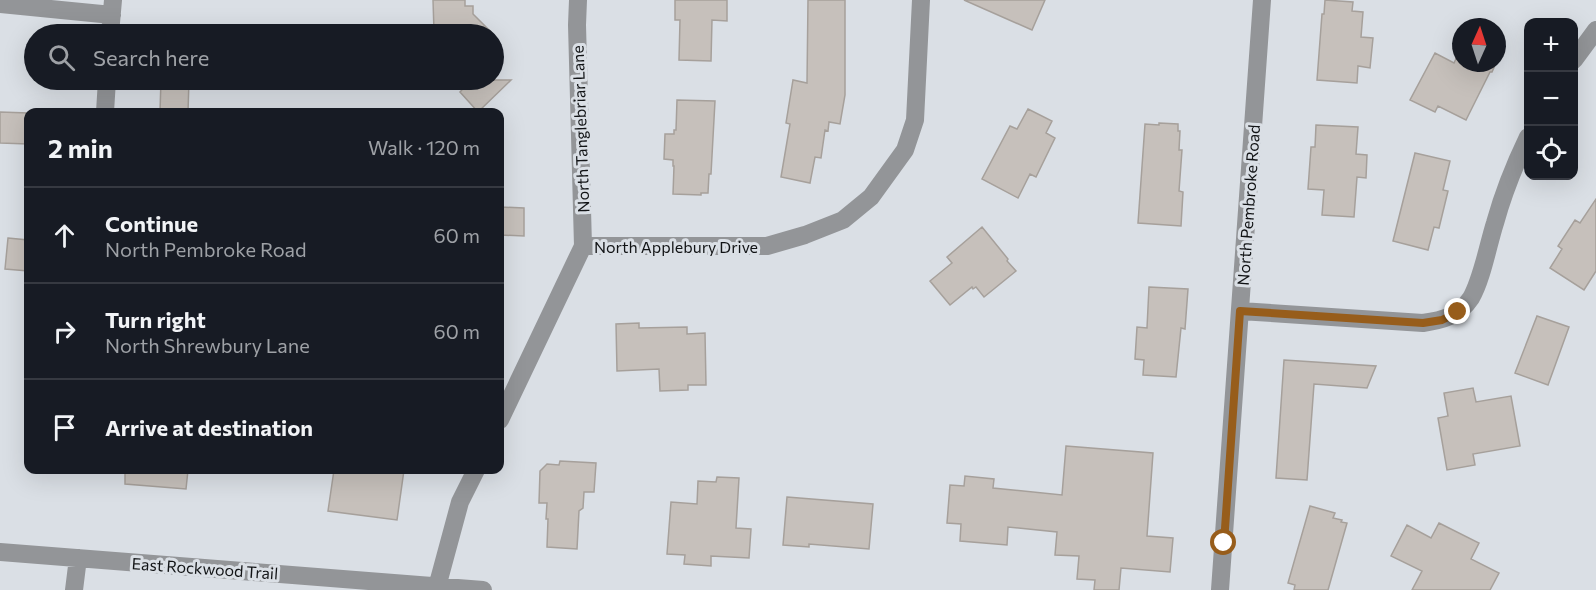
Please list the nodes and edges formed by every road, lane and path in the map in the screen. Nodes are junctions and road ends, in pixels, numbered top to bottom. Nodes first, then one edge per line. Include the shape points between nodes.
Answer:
1 (578, 0) edge
2 (921, 0) edge
3 (1262, 0) edge
4 (0, 4) edge
5 (112, 7) edge
6 (111, 24) edge
7 (1596, 30) edge
8 (1578, 55) edge
9 (106, 90) edge
10 (105, 108) edge
11 (1524, 146) edge
12 (583, 246) junction
13 (1240, 311) junction
14 (504, 412) edge
15 (474, 474) edge
16 (0, 552) edge
17 (78, 558) junction
18 (437, 586) junction
19 (407, 587) edge
20 (74, 590) edge
21 (483, 590) edge
22 (1220, 590) edge

1 - 12 street, North Tanglebriar Lane
2 - 12 street, North Applebury Drive via 915,120 905,150 871,197 843,220 805,236 766,246
3 - 13 street, North Pembroke Road
4 - 5 street
5 - 6 street
7 - 8 street
9 - 10 street
11 - 13 street via 1500,203 1477,284 1458,312 1423,323
12 - 14 street, North Tanglebriar Lane
13 - 22 street, North Pembroke Road
15 - 18 street via 460,502
16 - 17 street, East Rockwood Trail
17 - 19 street, East Rockwood Trail
17 - 20 street
18 - 19 street, East Rockwood Trail
18 - 21 street, East Rockwood Trail

